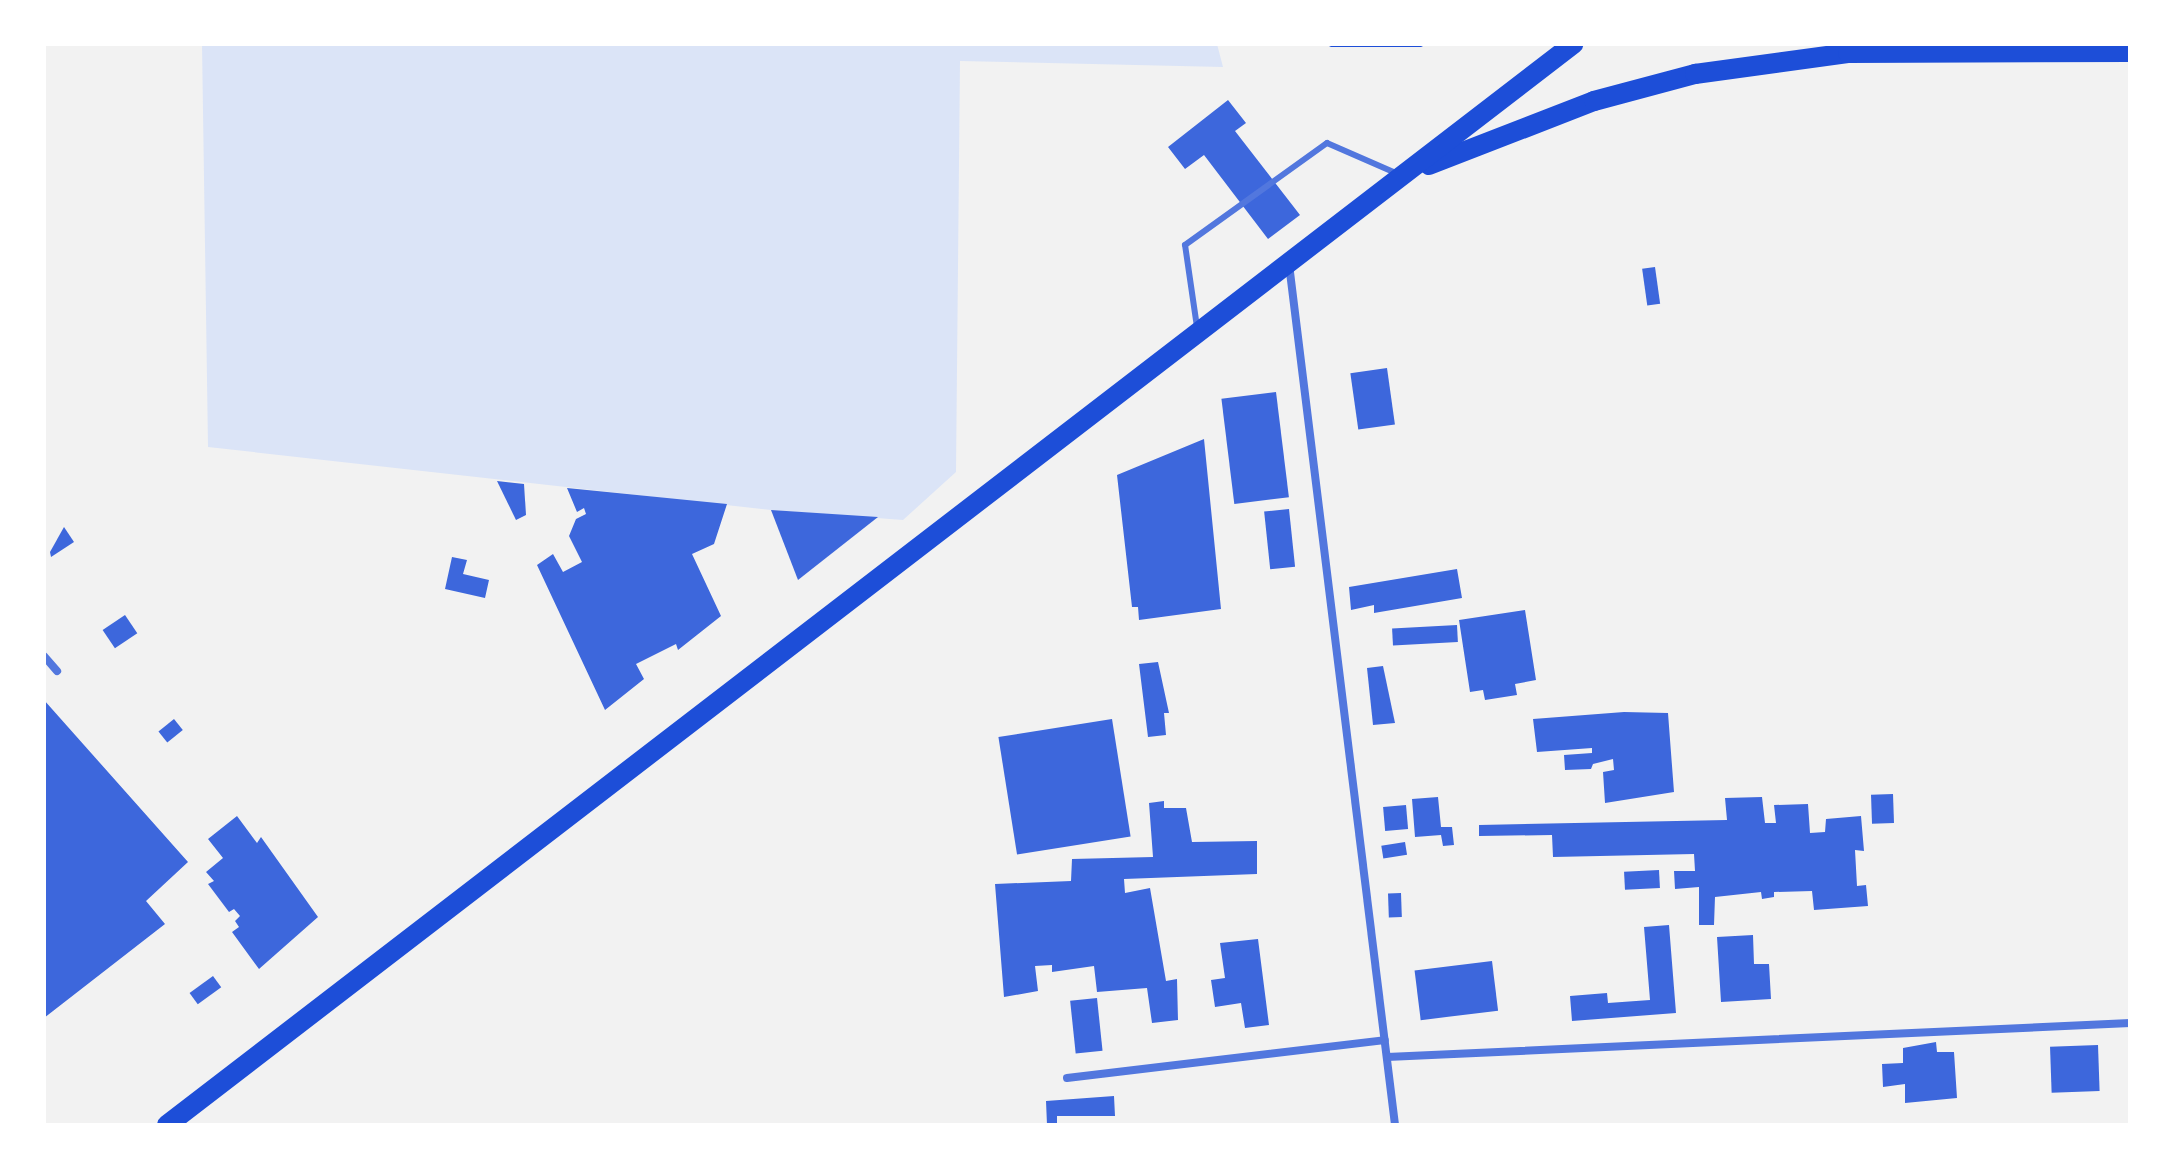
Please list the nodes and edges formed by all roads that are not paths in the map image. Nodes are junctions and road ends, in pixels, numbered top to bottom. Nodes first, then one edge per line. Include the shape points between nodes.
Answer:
1 (1573, 44) edge
2 (1973, 47) edge
3 (2130, 52) edge
4 (1403, 176) junction
5 (1289, 261) junction
6 (1197, 331) junction
7 (44, 656) edge
8 (57, 671) dead end
9 (2130, 1023) edge
10 (1385, 1040) junction
11 (1387, 1057) junction
12 (1067, 1078) dead end
13 (167, 1125) edge
14 (1395, 1125) edge

1 - 4 main road
2 - 3 main road
2 - 4 main road via 1848,53 1695,74 1594,101
4 - 5 main road
4 - 6 lane via 1327,143 1185,245
5 - 6 main road
5 - 10 street
6 - 13 main road
7 - 8 street
9 - 11 street
10 - 11 street
10 - 12 street
11 - 14 street

